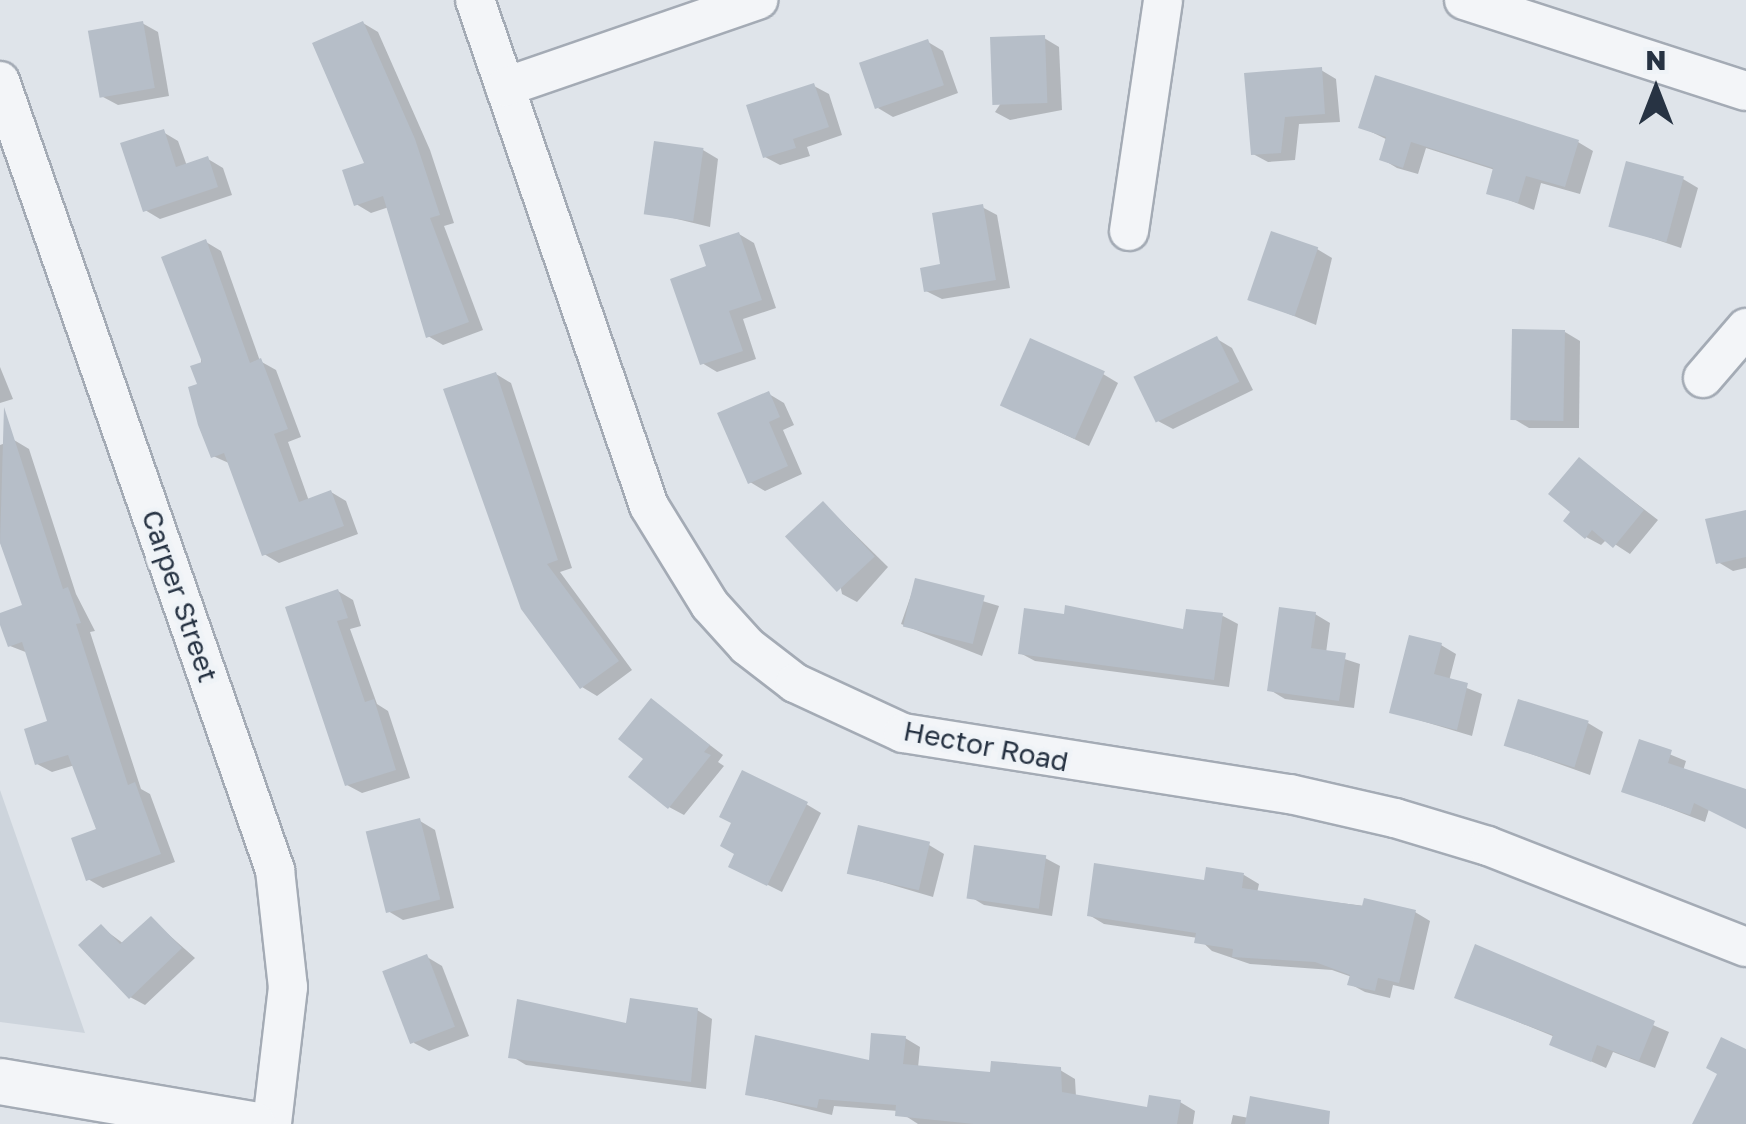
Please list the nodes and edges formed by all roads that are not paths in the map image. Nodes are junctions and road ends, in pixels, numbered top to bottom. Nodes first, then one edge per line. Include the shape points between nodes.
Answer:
1 (476, 0) edge
2 (758, 0) edge
3 (1163, 0) edge
4 (1464, 0) edge
5 (0, 81) edge
6 (505, 87) junction
7 (1746, 90) edge
8 (1129, 231) dead end
9 (1746, 328) edge
10 (1704, 378) dead end
11 (1746, 947) edge
12 (0, 1080) edge
13 (252, 1124) edge
14 (272, 1124) edge

1 - 6 street, Hector Road
2 - 6 street
3 - 8 street
4 - 7 street
5 - 14 street, Carper Street via 275,870 288,987
6 - 11 street, Hector Road via 649,506 710,606 795,683 848,712 932,740 1290,794 1395,818 1488,846
9 - 10 street
12 - 13 street

